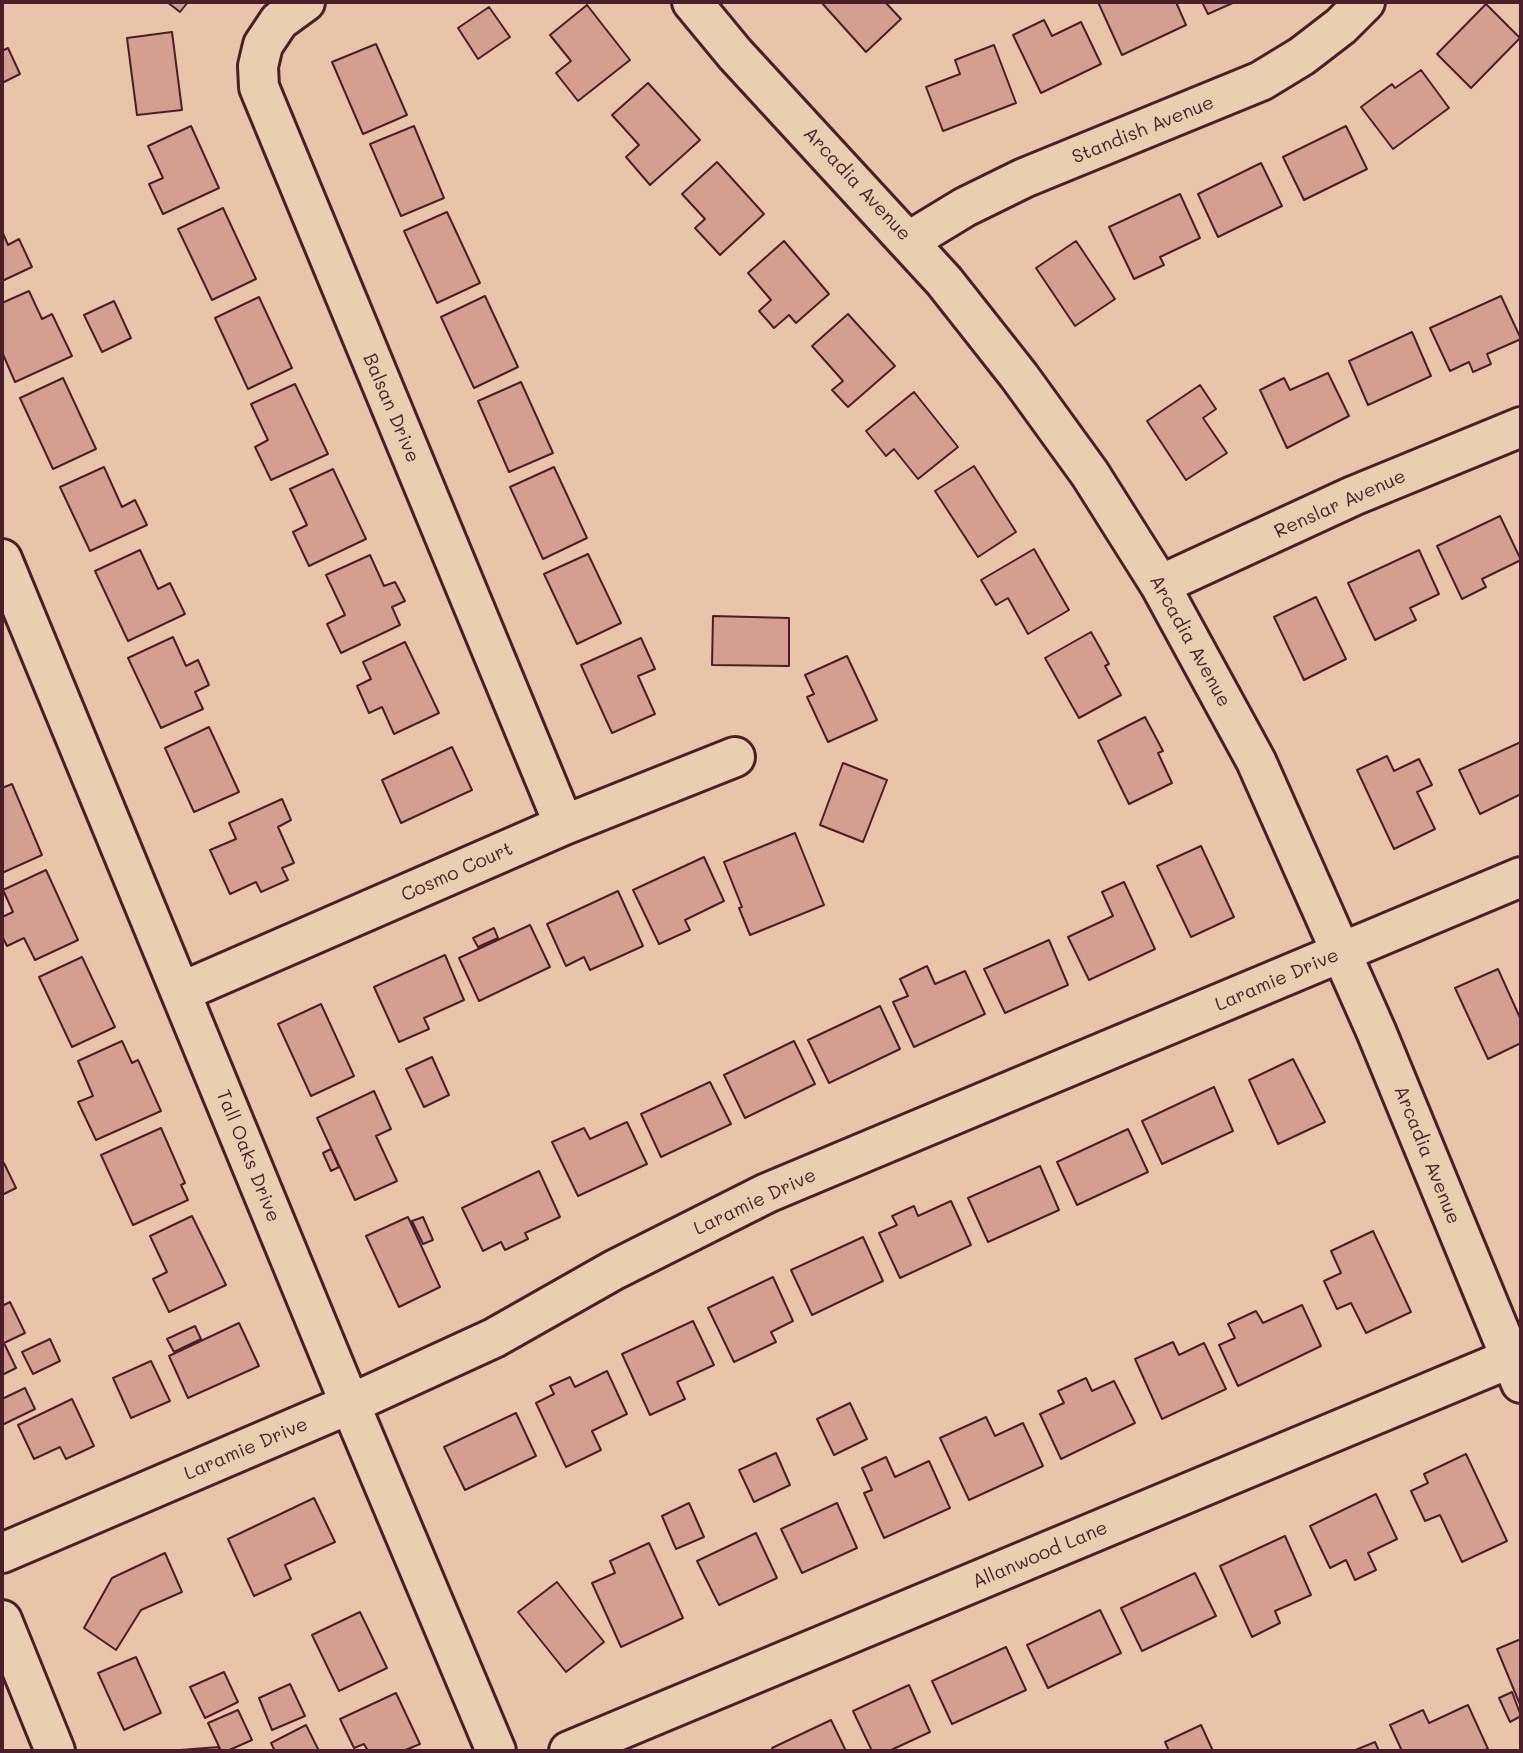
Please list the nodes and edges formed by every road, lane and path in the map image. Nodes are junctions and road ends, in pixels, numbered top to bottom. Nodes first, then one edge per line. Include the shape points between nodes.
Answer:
1 (306, 2) edge
2 (692, 2) edge
3 (1365, 2) edge
4 (909, 241) junction
5 (1521, 428) edge
6 (2, 559) edge
7 (1160, 585) junction
8 (734, 757) dead end
9 (564, 825) junction
10 (1521, 877) edge
11 (1341, 952) junction
12 (181, 992) junction
13 (1516, 1370) edge
14 (350, 1404) junction
15 (2, 1553) edge
16 (2, 1620) edge
17 (55, 1751) edge
18 (496, 1751) edge
19 (569, 1751) edge

1 - 9 street, Balsan Drive via 279,21 263,45 259,87
2 - 4 street, Arcadia Avenue
3 - 4 street, Standish Avenue via 1302,57 1261,81 1024,178
4 - 7 street, Arcadia Avenue via 1019,376 1090,474
5 - 7 street, Renslar Avenue via 1353,496
6 - 12 street, Tall Oaks Drive
7 - 11 street, Arcadia Avenue via 1256,761
8 - 9 street, Cosmo Court
9 - 12 street, Cosmo Court
10 - 11 street, Laramie Drive
11 - 13 street, Arcadia Avenue
11 - 14 street, Laramie Drive via 767,1193 614,1270 494,1338
12 - 14 street, Tall Oaks Drive
13 - 19 street, Allanwood Lane
14 - 15 street, Laramie Drive
14 - 18 street, Tall Oaks Drive
16 - 17 street

